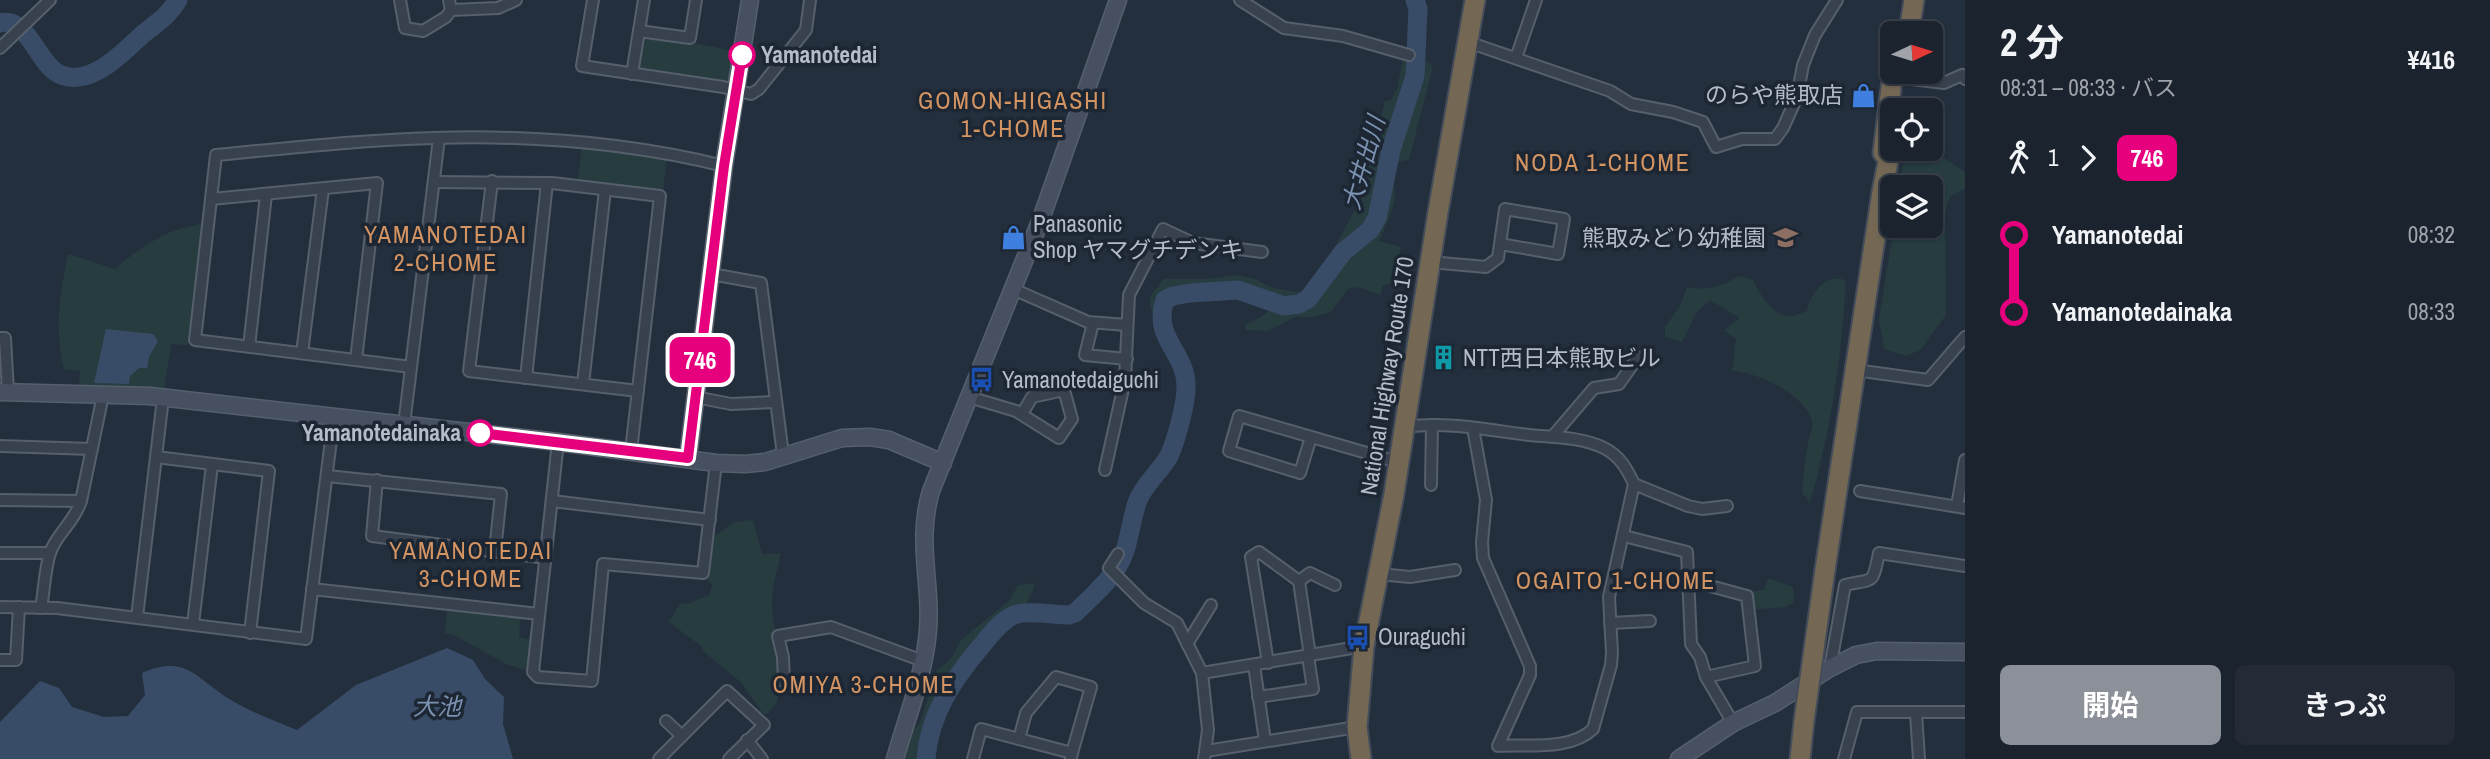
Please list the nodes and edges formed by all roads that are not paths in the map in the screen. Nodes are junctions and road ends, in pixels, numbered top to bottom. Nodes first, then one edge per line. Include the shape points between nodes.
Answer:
1 (50, 0) edge
2 (400, 0) edge
3 (516, 0) edge
4 (593, 0) edge
5 (644, 0) edge
6 (696, 0) edge
7 (750, 0) edge
8 (810, 0) edge
9 (1118, 0) edge
10 (1240, 0) edge
11 (1475, 0) edge
12 (1536, 0) edge
13 (1837, 0) edge
14 (1903, 0) edge
15 (1914, 0) edge
16 (450, 5) edge
17 (1900, 21) edge
18 (1911, 21) edge
19 (639, 31) junction
20 (1468, 42) junction
21 (0, 48) edge
22 (1409, 55) dead end
23 (1516, 58) junction
24 (632, 74) junction
25 (1964, 76) edge
26 (1943, 83) edge
27 (1898, 84) edge
28 (736, 90) junction
29 (439, 138) junction
30 (724, 166) junction
31 (1883, 175) edge
32 (492, 181) junction
33 (435, 182) junction
34 (547, 183) junction
35 (323, 189) junction
36 (605, 190) junction
37 (266, 195) junction
38 (211, 199) junction
39 (1880, 205) edge
40 (1500, 244) junction
41 (1262, 252) dead end
42 (1430, 262) junction
43 (711, 274) junction
44 (1013, 289) junction
45 (1093, 323) junction
46 (1127, 325) junction
47 (1965, 337) edge
48 (0, 338) edge
49 (249, 347) junction
50 (302, 353) junction
51 (1638, 356) dead end
52 (1127, 359) junction
53 (356, 360) junction
54 (411, 367) junction
55 (1854, 370) junction
56 (526, 378) junction
57 (583, 384) junction
58 (638, 391) junction
59 (4, 392) edge
60 (103, 395) junction
61 (695, 397) junction
62 (970, 397) junction
63 (163, 398) junction
64 (775, 402) junction
65 (1022, 414) junction
66 (334, 416) junction
67 (404, 425) junction
68 (1432, 425) junction
69 (1405, 427) junction
70 (1473, 428) junction
71 (1311, 437) junction
72 (1552, 437) junction
73 (558, 442) junction
74 (0, 446) edge
75 (92, 449) junction
76 (631, 451) junction
77 (783, 455) junction
78 (156, 457) junction
79 (688, 458) junction
80 (1965, 460) edge
81 (1398, 462) junction
82 (716, 463) junction
83 (943, 463) junction
84 (212, 465) junction
85 (1105, 470) dead end
86 (327, 476) junction
87 (377, 480) junction
88 (1634, 484) junction
89 (1431, 485) dead end
90 (1860, 491) dead end
91 (0, 500) edge
92 (81, 501) junction
93 (552, 501) junction
94 (1727, 506) dead end
95 (1961, 507) edge
96 (710, 520) junction
97 (1624, 536) junction
98 (495, 551) junction
99 (0, 553) edge
100 (50, 553) junction
101 (1118, 554) dead end
102 (546, 558) junction
103 (1965, 566) edge
104 (1455, 570) dead end
105 (1379, 574) junction
106 (1688, 580) junction
107 (1299, 581) junction
108 (1335, 585) dead end
109 (312, 589) junction
110 (1212, 605) dead end
111 (0, 607) edge
112 (19, 607) junction
113 (41, 608) junction
114 (539, 614) junction
115 (138, 617) junction
116 (1650, 621) dead end
117 (1610, 623) junction
118 (193, 624) junction
119 (250, 633) junction
120 (1187, 644) junction
121 (1364, 646) junction
122 (1965, 652) edge
123 (1309, 656) junction
124 (0, 660) edge
125 (923, 661) junction
126 (1268, 663) junction
127 (1254, 665) junction
128 (1830, 668) junction
129 (1202, 673) junction
130 (1706, 677) junction
131 (784, 682) dead end
132 (1258, 697) junction
133 (1965, 712) edge
134 (1916, 713) junction
135 (666, 721) dead end
136 (1733, 723) junction
137 (1357, 727) junction
138 (681, 736) junction
139 (1019, 738) junction
140 (747, 740) junction
141 (1265, 741) junction
142 (1205, 755) edge
143 (1071, 756) edge
144 (659, 759) edge
145 (729, 759) edge
146 (762, 759) edge
147 (895, 759) edge
148 (973, 759) edge
149 (1361, 759) edge
150 (1681, 759) edge
151 (1800, 759) edge
152 (1844, 759) edge
153 (1919, 759) edge

1 - 21 street
2 - 16 street via 405,29 423,31 446,17
3 - 16 street via 498,8
4 - 24 street via 582,66
5 - 19 street
6 - 19 street via 690,38
7 - 28 street
8 - 28 street via 806,30 759,89 751,94
9 - 44 street
10 - 22 street via 1284,28 1343,36
11 - 20 highway, National Highway Route 170
12 - 23 street
13 - 23 street via 1815,34 1797,97 1775,139 1742,139 1716,147 1703,122 1631,104 1610,90
14 - 17 highway
15 - 18 highway
19 - 24 street
20 - 23 street
20 - 42 highway, National Highway Route 170
24 - 28 street
25 - 26 street
27 - 31 highway via 1884,144
28 - 30 street
29 - 30 street via 582,144
29 - 33 street
29 - 38 street via 216,155
30 - 43 street
32 - 33 street
32 - 34 street
32 - 56 street via 469,371
33 - 54 street
34 - 36 street
34 - 56 street
35 - 37 street
35 - 50 street
35 - 53 street via 377,183
36 - 57 street
36 - 58 street via 660,196
37 - 38 street
37 - 49 street
38 - 49 street via 195,340
39 - 55 highway
40 - 40 street via 1505,209 1563,219 1558,254
40 - 42 street via 1498,258 1486,267
41 - 46 street via 1193,243 1163,229 1129,295
42 - 69 highway, National Highway Route 170
43 - 61 street
43 - 64 street via 761,283
44 - 45 street
44 - 62 street
45 - 46 street
45 - 52 street via 1085,355
46 - 52 street
47 - 55 street via 1928,380
48 - 59 street via 5,338
49 - 50 street
50 - 53 street
51 - 72 street via 1619,384 1594,388
52 - 85 street
53 - 54 street
54 - 67 street
55 - 151 highway, bridge
56 - 57 street
57 - 58 street
58 - 76 street
59 - 60 street
60 - 63 street
60 - 75 street
61 - 64 street via 731,404
61 - 79 street
62 - 65 street
62 - 83 street
63 - 66 street
63 - 78 street
64 - 77 street
65 - 65 street via 1059,438 1072,419 1064,390 1032,397
66 - 67 street
66 - 86 street
67 - 73 street
68 - 69 street
68 - 70 street
68 - 89 street
69 - 81 highway, National Highway Route 170
70 - 72 street
70 - 117 street via 1486,500 1483,558 1530,666 1498,746 1570,742 1593,729 1611,665
71 - 71 street via 1240,415 1228,451 1300,472
71 - 81 street
72 - 88 street via 1603,448 1623,463
73 - 76 street
73 - 93 street
74 - 75 street
75 - 92 street
76 - 79 street
77 - 82 street via 755,463
77 - 83 street via 842,438 870,437 889,440
78 - 84 street
78 - 115 street
79 - 82 street
80 - 95 street
81 - 105 highway, National Highway Route 170
82 - 96 street
83 - 125 street via 924,514 928,604
84 - 118 street
84 - 119 street via 269,471
86 - 87 street
86 - 109 street
87 - 98 street via 372,536
87 - 98 street via 501,494
88 - 94 street via 1688,506
88 - 97 street
90 - 95 street
91 - 92 street
92 - 100 street
93 - 96 street
93 - 102 street
96 - 114 street via 703,573 603,564 592,681 538,677 533,672
97 - 106 street via 1687,552
97 - 117 street via 1609,597
98 - 102 street
99 - 100 street
100 - 113 street
101 - 120 street via 1113,572 1144,603 1177,623
102 - 114 street
103 - 128 street via 1880,553 1869,582 1845,585
104 - 105 street via 1410,577
105 - 121 highway, National Highway Route 170
106 - 130 street via 1691,644
106 - 130 street via 1747,596 1755,666
107 - 108 street via 1310,573
107 - 123 street
107 - 126 street via 1259,552 1251,557
109 - 114 street
109 - 119 street via 306,639
110 - 120 street
111 - 112 street
112 - 113 street
112 - 124 street via 16,660
113 - 115 street
115 - 118 street
116 - 117 street
118 - 119 street
120 - 129 street
121 - 123 street
121 - 137 highway, National Highway Route 170
122 - 128 street via 1878,651
123 - 126 street
123 - 132 street via 1313,689
125 - 131 street via 831,627 778,636
125 - 147 street
126 - 127 street
127 - 129 street
127 - 132 street
128 - 136 street
129 - 142 street via 1208,730
130 - 136 street
132 - 141 street
133 - 134 street
134 - 152 street via 1857,712
134 - 153 street
135 - 138 street
136 - 150 street
137 - 141 street
137 - 149 highway, National Highway Route 170
138 - 140 street via 727,691 764,725
138 - 144 street
139 - 143 street
139 - 143 street via 1026,713 1056,677 1091,687
139 - 148 street via 981,729
140 - 145 street
140 - 146 street
141 - 142 street

